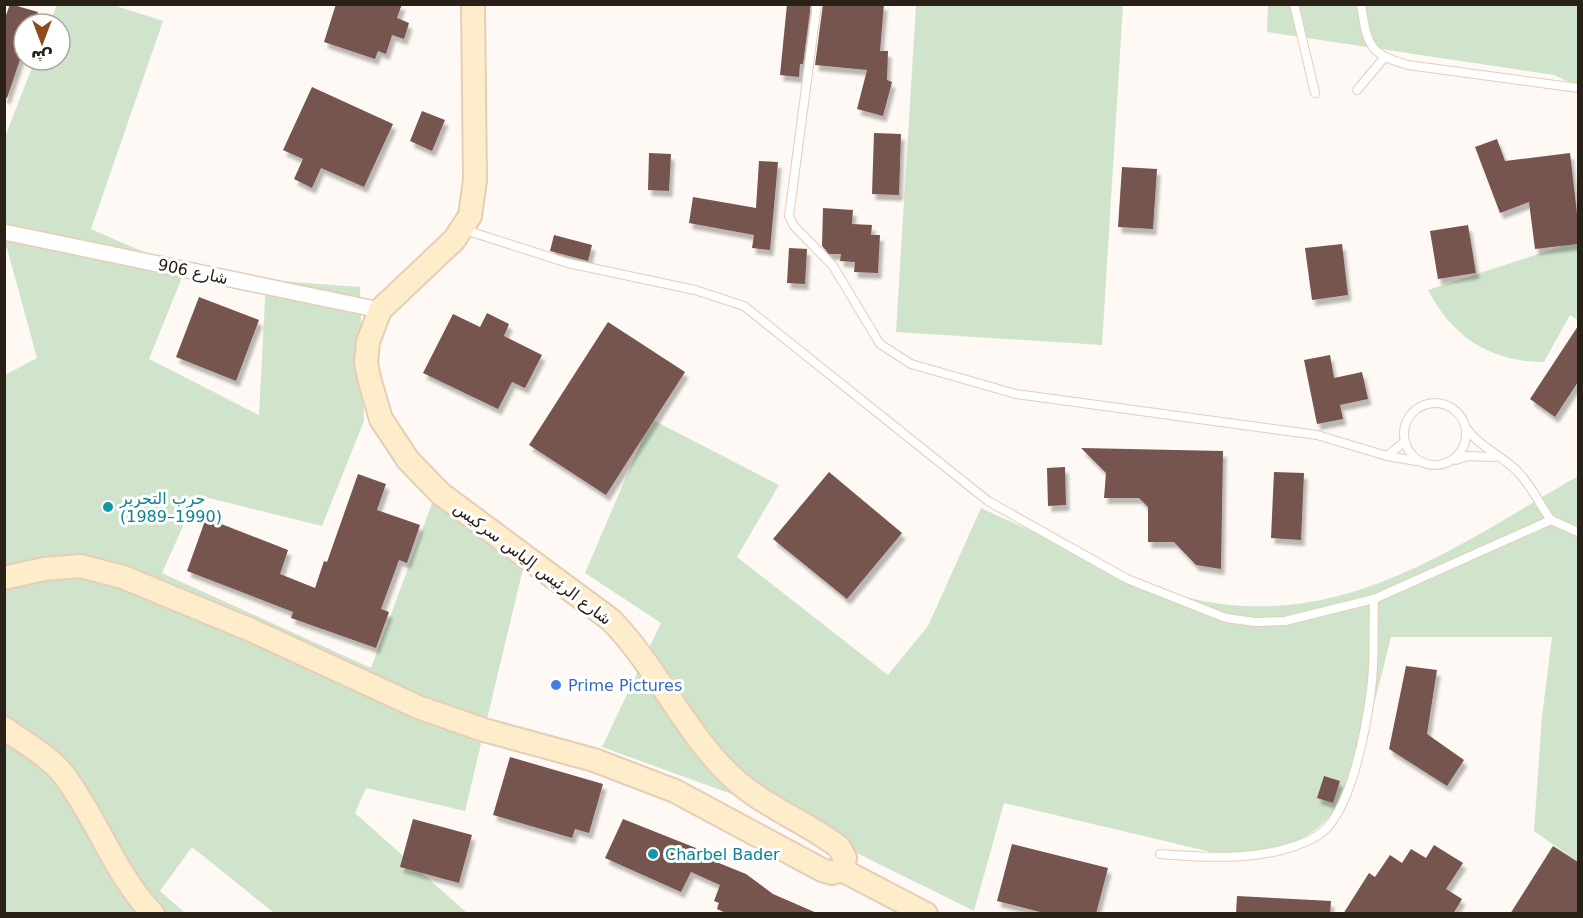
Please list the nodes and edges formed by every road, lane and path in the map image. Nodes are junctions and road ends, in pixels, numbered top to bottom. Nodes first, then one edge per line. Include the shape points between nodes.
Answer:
1 (473, 4) edge
2 (817, 4) edge
3 (1294, 4) edge
4 (1361, 4) edge
5 (1384, 58) junction
6 (1578, 88) edge
7 (1357, 90) dead end
8 (1315, 93) dead end
9 (464, 229) junction
10 (7, 234) edge
11 (380, 310) junction
12 (1465, 426) junction
13 (1404, 442) junction
14 (1387, 456) junction
15 (1498, 457) junction
16 (1418, 460) junction
17 (1452, 461) junction
18 (1551, 520) junction
19 (1578, 532) edge
20 (4, 578) edge
21 (1374, 599) junction
22 (4, 728) edge
23 (1160, 854) dead end
24 (842, 870) junction
25 (153, 914) edge
26 (926, 914) edge

1 - 9 main road via 475,180 470,216
2 - 14 lane via 789,216 833,266 880,344 911,364 1016,394 1317,435
3 - 8 lane
4 - 5 lane via 1366,39
5 - 6 lane via 1408,65
5 - 7 lane
9 - 11 main road, شارع الرئيس إلياس سركيس
9 - 21 lane via 568,263 695,290 744,306 988,501 1127,579 1199,609 1227,618 1285,621
10 - 11 street, شارع 906
11 - 24 main road, شارع الرئيس إلياس سركيس via 368,342 366,363 381,419 408,460 441,494 611,620 631,641 673,706 726,772 746,789 839,847 845,858
12 - 13 lane via 1454,410 1445,405 1426,404 1410,415
12 - 15 lane
12 - 17 lane via 1464,446
13 - 14 lane
13 - 16 lane
14 - 16 lane
15 - 17 lane via 1467,456
15 - 18 lane via 1530,486
16 - 17 lane via 1428,465
18 - 19 lane
18 - 21 lane
20 - 24 main road via 44,568 80,566 123,577 240,625 418,707 594,760 675,791 822,870
21 - 23 lane via 1371,689 1350,790 1327,828 1317,836 1266,853 1197,857
22 - 25 main road via 60,771 138,898
24 - 26 main road

